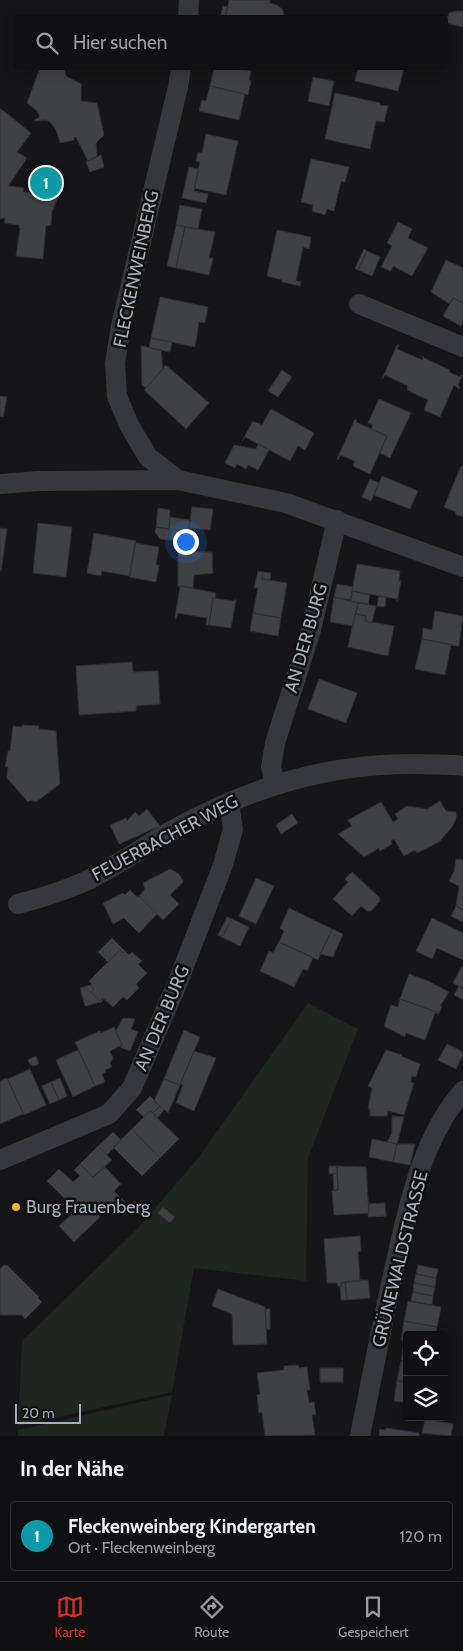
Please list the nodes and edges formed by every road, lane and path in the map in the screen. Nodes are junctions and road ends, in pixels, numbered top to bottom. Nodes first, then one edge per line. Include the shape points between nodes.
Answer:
1 (188, 0) edge
2 (188, 15) edge
3 (181, 70) edge
4 (359, 304) dead end
5 (463, 347) edge
6 (178, 480) junction
7 (0, 484) edge
8 (337, 520) junction
9 (463, 567) edge
10 (463, 766) edge
11 (275, 784) junction
12 (229, 803) junction
13 (18, 904) dead end
14 (463, 1091) edge
15 (0, 1160) edge
16 (360, 1436) edge

1 - 2 street
3 - 6 street, FLECKENWEINBERG via 120,326 116,363 117,396 128,425 148,457
4 - 5 street
6 - 7 street, FLECKENWEINBERG
6 - 8 street, FLECKENWEINBERG via 286,503
8 - 9 street, FLECKENWEINBERG
8 - 11 street, AN DER BURG via 310,630 275,743 271,767
10 - 11 street, FEUERBACHER WEG via 405,764 348,767
11 - 12 street, FEUERBACHER WEG
12 - 13 street, FEUERBACHER WEG via 173,830 87,880
12 - 15 street, AN DER BURG via 233,829 223,865 132,1088 108,1114
14 - 16 street, GRÜNEWALDSTRASSE via 440,1123 426,1152 406,1220

